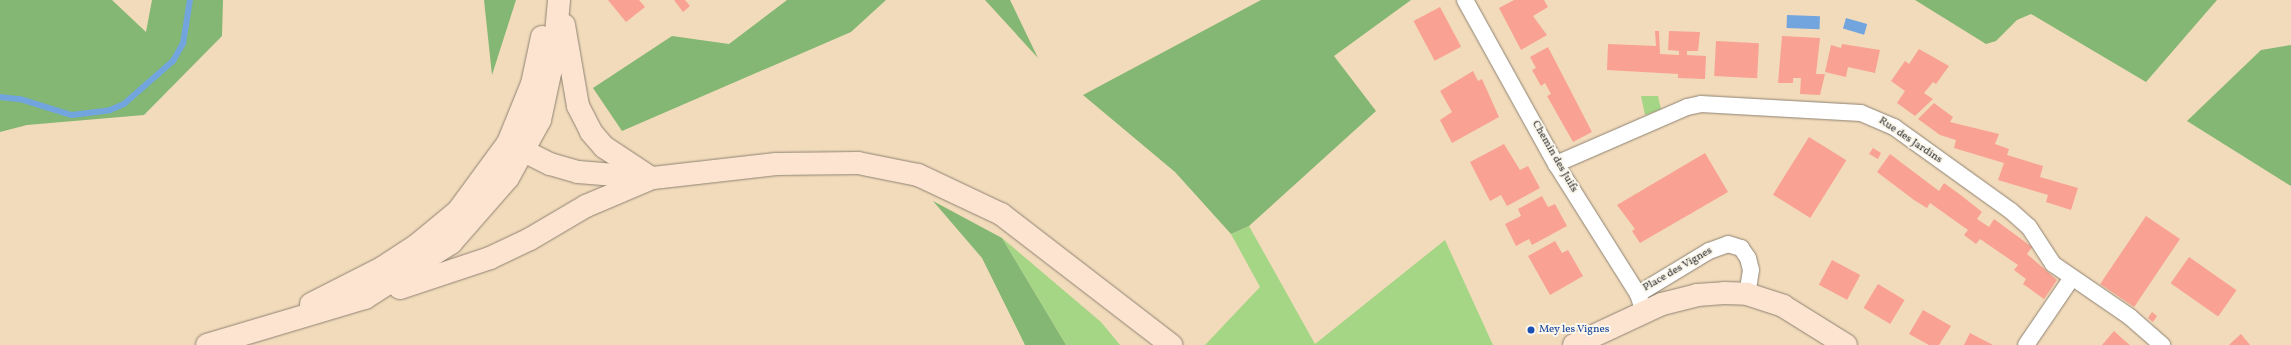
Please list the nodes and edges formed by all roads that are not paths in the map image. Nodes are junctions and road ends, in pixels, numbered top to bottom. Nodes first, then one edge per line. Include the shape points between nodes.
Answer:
1 (549, 0) edge
2 (559, 0) edge
3 (1464, 0) edge
4 (516, 148) junction
5 (1556, 164) junction
6 (653, 178) junction
7 (2071, 279) junction
8 (1747, 294) junction
9 (365, 298) junction
10 (1641, 303) junction
11 (255, 330) junction
12 (207, 345) edge
13 (1171, 345) edge
14 (1574, 345) edge
15 (1846, 345) edge
16 (2026, 345) edge
17 (2162, 345) edge

1 - 4 main road
2 - 4 main road via 548,89 540,120
2 - 6 main road via 578,106 591,132 604,147
3 - 5 street, Chemin des Juifs
4 - 6 main road via 578,172
4 - 9 main road via 490,203 451,243
4 - 11 main road via 458,211 417,245 356,282
5 - 7 street, Rue des Jardins via 1687,106 1701,104 1861,113 1894,127 2010,211 2029,227 2053,264
5 - 10 street, Chemin des Juifs
6 - 9 main road via 586,206 530,239 490,258
6 - 13 main road via 776,164 858,163 918,175 1001,214
7 - 16 street
7 - 17 street, Rue des Jardins via 2130,317
8 - 10 main road via 1697,295
8 - 10 street, Place des Vignes via 1751,270 1748,258 1741,248 1728,244 1709,250
8 - 15 main road via 1783,306
9 - 11 main road
10 - 14 main road via 1625,322
11 - 12 main road

